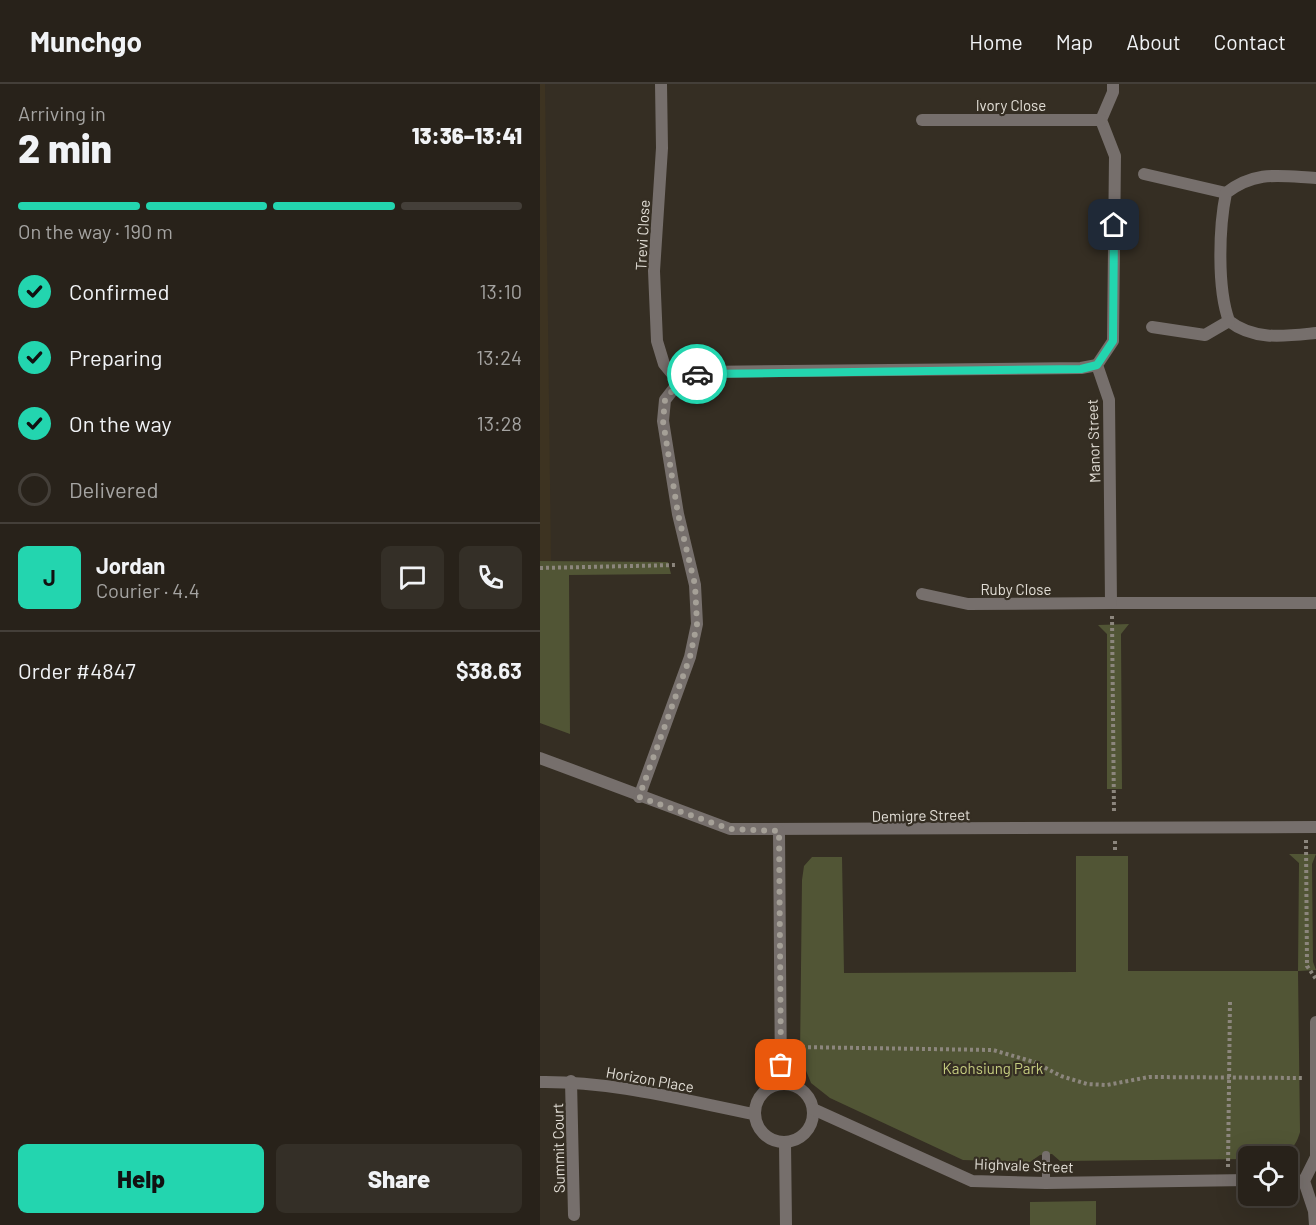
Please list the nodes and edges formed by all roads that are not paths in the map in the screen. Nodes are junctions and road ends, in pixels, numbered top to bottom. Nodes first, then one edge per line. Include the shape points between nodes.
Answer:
1 (661, 84) edge
2 (1113, 84) edge
3 (922, 120) dead end
4 (1101, 120) junction
5 (1144, 174) dead end
6 (1316, 178) edge
7 (1226, 193) junction
8 (1229, 321) junction
9 (1152, 327) dead end
10 (1316, 333) edge
11 (1097, 365) junction
12 (679, 382) junction
13 (922, 594) dead end
14 (1111, 603) junction
15 (1316, 603) edge
16 (540, 758) edge
17 (639, 797) junction
18 (1311, 827) edge
19 (779, 831) junction
20 (1316, 1022) edge
21 (1316, 1078) edge
22 (540, 1082) edge
23 (571, 1082) junction
24 (781, 1084) junction
25 (813, 1109) junction
26 (754, 1114) junction
27 (785, 1143) junction
28 (1046, 1155) dead end
29 (1238, 1180) edge
30 (1298, 1181) edge
31 (1305, 1181) junction
32 (1046, 1183) junction
33 (574, 1215) dead end
34 (786, 1225) edge
35 (1315, 1225) edge

1 - 12 street, Trevi Close via 662,148 654,271 657,341 664,364
2 - 4 street
3 - 4 street, Ivory Close
4 - 11 street via 1115,156 1113,341
5 - 7 street
6 - 7 street via 1256,176 1241,181
7 - 8 street via 1221,244
8 - 9 street via 1205,335
8 - 10 street via 1248,333 1282,337
11 - 12 street via 1081,369 701,372
11 - 14 street, Manor Street via 1109,400
12 - 17 street via 665,400 663,421 678,514 695,585 697,624 690,657
13 - 14 street, Ruby Close via 968,604
14 - 15 street
16 - 17 street, Demigre Street
17 - 19 street, Demigre Street via 730,829
18 - 19 street, Demigre Street
19 - 24 street
20 - 21 street
21 - 31 street via 1316,1157
22 - 23 street, Horizon Place
23 - 26 street, Horizon Place via 629,1089
23 - 33 street, Summit Court
24 - 25 street via 799,1087
24 - 26 street via 763,1092
25 - 27 street via 807,1132
25 - 32 street, Highvale Street via 972,1181
26 - 27 street via 763,1134
27 - 34 street
28 - 32 lane
29 - 32 street, Highvale Street
30 - 31 street
31 - 35 street

